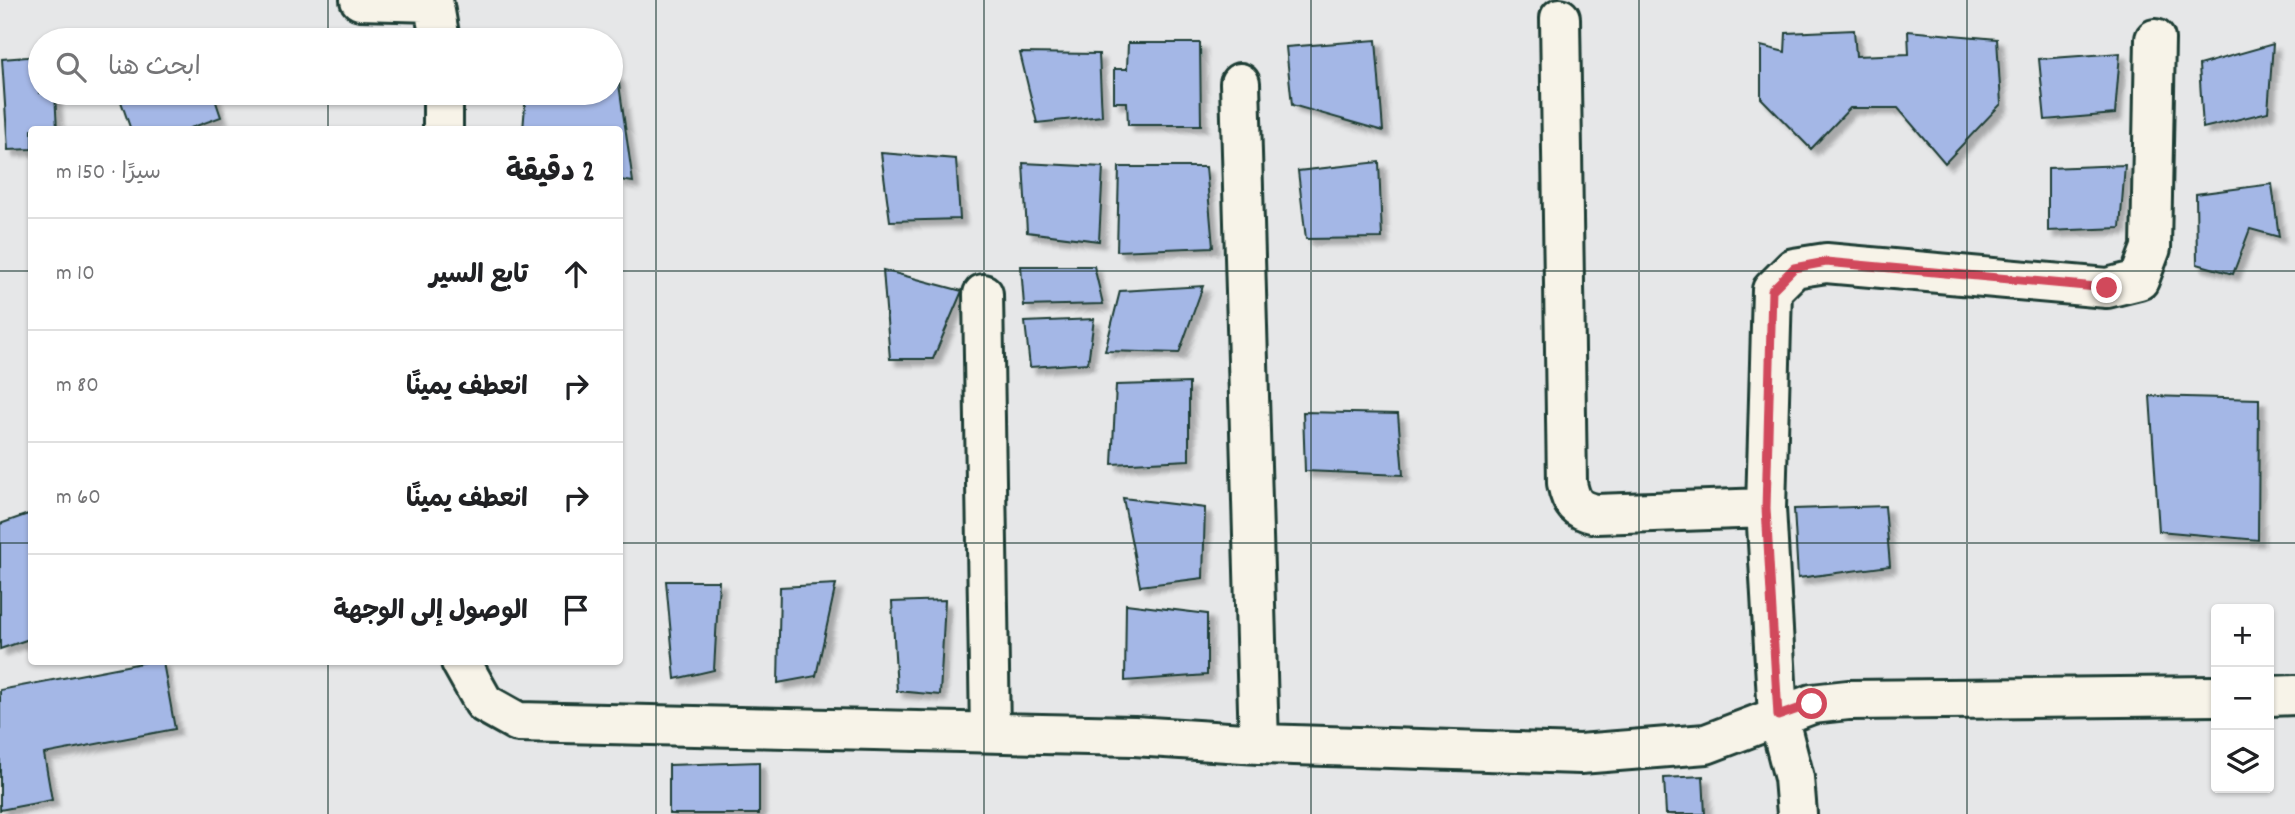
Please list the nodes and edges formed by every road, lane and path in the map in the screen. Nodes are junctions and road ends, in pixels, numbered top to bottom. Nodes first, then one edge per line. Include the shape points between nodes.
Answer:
1 (360, 0) edge
2 (433, 1) edge
3 (1560, 18) dead end
4 (438, 28) edge
5 (2155, 39) dead end
6 (1240, 83) dead end
7 (443, 105) edge
8 (443, 126) edge
9 (983, 294) dead end
10 (1766, 508) junction
11 (463, 665) edge
12 (2274, 695) edge
13 (2295, 695) edge
14 (2211, 696) edge
15 (1778, 716) junction
16 (990, 732) junction
17 (1259, 744) junction
18 (1797, 814) edge

1 - 2 street
2 - 4 street
3 - 10 street via 1567,483 1571,502 1582,512 1596,514
5 - 10 street via 2151,248 2139,280 2107,288 1826,262 1794,268 1772,290
6 - 17 street
7 - 8 street
9 - 16 street
10 - 15 street
11 - 16 street via 484,703 519,722
12 - 13 street
14 - 15 street via 1848,700 1812,704
15 - 17 street via 1706,744 1580,754
15 - 18 street via 1794,778
16 - 17 street

